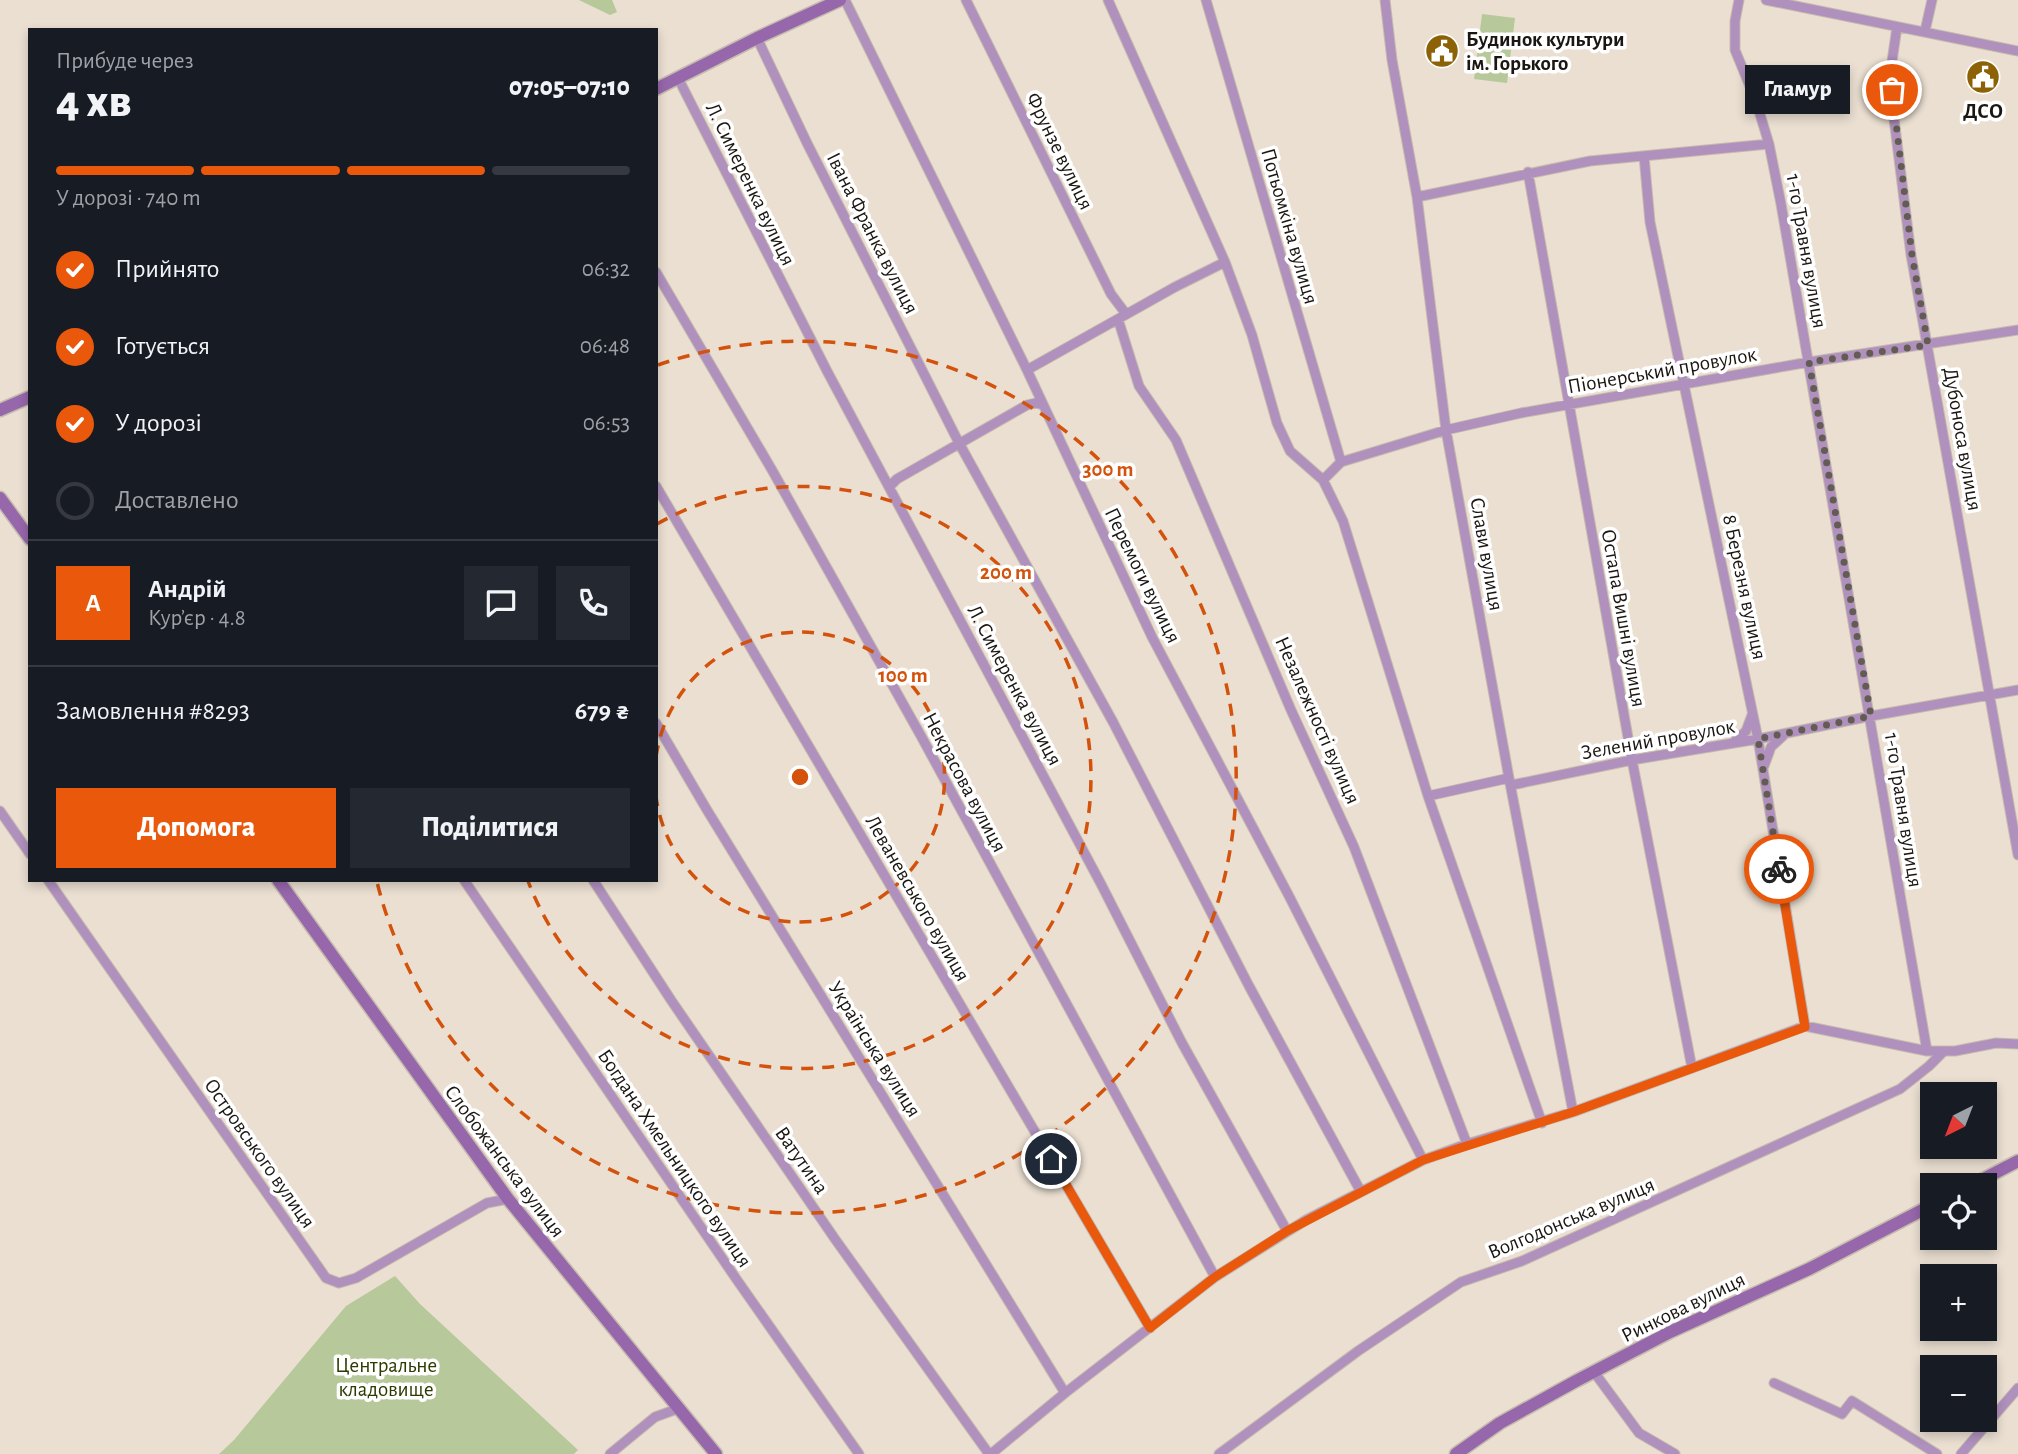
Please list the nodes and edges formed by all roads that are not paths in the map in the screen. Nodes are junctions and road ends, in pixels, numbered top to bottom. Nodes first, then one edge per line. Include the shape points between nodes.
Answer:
1 (842, 0) edge
2 (966, 0) edge
3 (1108, 0) edge
4 (1206, 0) edge
5 (1385, 0) edge
6 (1739, 0) edge
7 (1766, 0) edge
8 (1932, 0) edge
9 (1897, 27) junction
10 (1925, 31) junction
11 (757, 38) junction
12 (2018, 51) edge
13 (678, 78) junction
14 (658, 88) edge
15 (1769, 144) junction
16 (1644, 156) junction
17 (1528, 172) junction
18 (1417, 197) junction
19 (1225, 262) junction
20 (658, 275) edge
21 (1122, 317) junction
22 (2018, 330) edge
23 (1928, 345) junction
24 (1809, 362) junction
25 (1027, 370) junction
26 (1685, 384) junction
27 (28, 398) edge
28 (1567, 404) junction
29 (1043, 405) junction
30 (0, 410) edge
31 (1446, 429) junction
32 (959, 443) junction
33 (1341, 461) junction
34 (1324, 480) junction
35 (890, 486) junction
36 (658, 489) edge
37 (0, 498) edge
38 (28, 536) edge
39 (2018, 690) edge
40 (1991, 695) junction
41 (1752, 710) junction
42 (1871, 716) junction
43 (658, 726) edge
44 (1787, 733) junction
45 (1758, 739) junction
46 (1728, 743) junction
47 (1632, 760) junction
48 (1763, 771) junction
49 (1511, 782) junction
50 (1428, 796) junction
51 (0, 811) edge
52 (28, 851) edge
53 (2018, 855) edge
54 (49, 882) edge
55 (279, 882) edge
56 (465, 882) edge
57 (594, 882) edge
58 (1805, 1027) junction
59 (2018, 1044) edge
60 (1927, 1051) junction
61 (1955, 1051) junction
62 (1692, 1068) junction
63 (1573, 1112) junction
64 (1542, 1123) junction
65 (1467, 1144) junction
66 (1423, 1160) junction
67 (2018, 1161) edge
68 (1995, 1173) edge
69 (1361, 1192) junction
70 (508, 1199) junction
71 (1920, 1211) edge
72 (1287, 1231) junction
73 (1215, 1277) junction
74 (1150, 1328) junction
75 (1594, 1372) junction
76 (1774, 1383) dead end
77 (2018, 1388) edge
78 (1065, 1393) junction
79 (677, 1409) junction
80 (610, 1454) edge
81 (716, 1454) edge
82 (859, 1454) edge
83 (990, 1454) edge
84 (1219, 1454) edge
85 (1456, 1454) edge
86 (1675, 1454) edge
87 (1937, 1454) edge
88 (1961, 1454) edge

1 - 11 main road
1 - 25 street, Перемоги вулиця
2 - 21 street, Фрунзе вулиця
3 - 19 street
4 - 33 street, Потьомкіна вулиця
5 - 18 street, Слави вулиця
6 - 15 street, 1-го Травня вулиця via 1735,50
7 - 9 street
8 - 10 street
9 - 10 street
9 - 23 street, Дубоноса вулиця via 1891,68 1893,111
10 - 12 street
11 - 13 main road
11 - 32 street, Івана Франка вулиця
13 - 14 main road
13 - 35 street, Л. Симеренка вулиця
15 - 16 street
15 - 24 street, 1-го Травня вулиця
16 - 17 street
16 - 26 street, 8 Березня вулиця via 1650,222
17 - 18 street
17 - 28 street, Остапа Вишні вулиця
18 - 31 street, Слави вулиця
19 - 21 street
19 - 34 street via 1281,432 1290,451
20 - 73 street, Некрасова вулиця via 921,736
21 - 25 street
21 - 65 street, Незалежності вулиця via 1139,386 1176,439 1354,847
22 - 23 street, Піонерський провулок
23 - 24 street, Піонерський провулок
23 - 40 street, Дубоноса вулиця
24 - 26 street, Піонерський провулок
24 - 42 street, 1-го Травня вулиця
25 - 29 street, Перемоги вулиця
26 - 28 street, Піонерський провулок
26 - 41 street, 8 Березня вулиця
27 - 30 main road
28 - 31 street, Піонерський провулок
28 - 47 street, Остапа Вишні вулиця
29 - 32 street via 1027,405
29 - 66 street, Перемоги вулиця via 1152,637
31 - 33 street, Піонерський провулок
31 - 49 street, Слави вулиця
32 - 35 street
32 - 69 street, Івана Франка вулиця via 1113,722
33 - 34 street
34 - 50 street via 1343,521
35 - 72 street, Л. Симеренка вулиця via 1182,1043
36 - 74 street, Леваневського вулиця
37 - 38 main road
39 - 40 street, Зелений провулок
40 - 42 street, Зелений провулок
40 - 53 street, Дубоноса вулиця
41 - 45 street, 8 Березня вулиця
41 - 46 street via 1746,731
42 - 44 street, Зелений провулок
42 - 60 street, 1-го Травня вулиця
43 - 78 street, Українська вулиця
44 - 45 street, Зелений провулок
44 - 48 street via 1770,747
45 - 46 street, Зелений провулок
45 - 48 street, 8 Березня вулиця
46 - 47 street, Зелений провулок
47 - 49 street, Зелений провулок
47 - 62 street, Остапа Вишні вулиця
48 - 58 street, 8 Березня вулиця
49 - 50 street, Зелений провулок
49 - 63 street, Слави вулиця
50 - 64 street
51 - 52 street
54 - 70 street, Островського вулиця via 326,1278 339,1283 356,1278 487,1203
55 - 70 main road, Слобожанська вулиця
56 - 82 street, Богдана Хмельницкого вулиця
57 - 83 street, Ватутина via 828,1227
58 - 60 street
58 - 62 street
59 - 61 street
60 - 61 street
61 - 84 street, Волгодонська вулиця via 1940,1052 1930,1066 1900,1088 1522,1261 1461,1282
62 - 63 street
63 - 64 street
64 - 65 street
65 - 66 street
66 - 69 street
67 - 68 main road
69 - 72 street
70 - 79 main road, Слобожанська вулиця
71 - 75 main road, Ринкова вулиця
72 - 73 street
73 - 74 street
74 - 78 street
75 - 85 main road, Ринкова вулиця via 1500,1423
75 - 86 street via 1639,1433
76 - 87 street via 1842,1414 1852,1401
77 - 88 street
78 - 83 street
79 - 80 street via 654,1417
79 - 81 main road, Слобожанська вулиця

